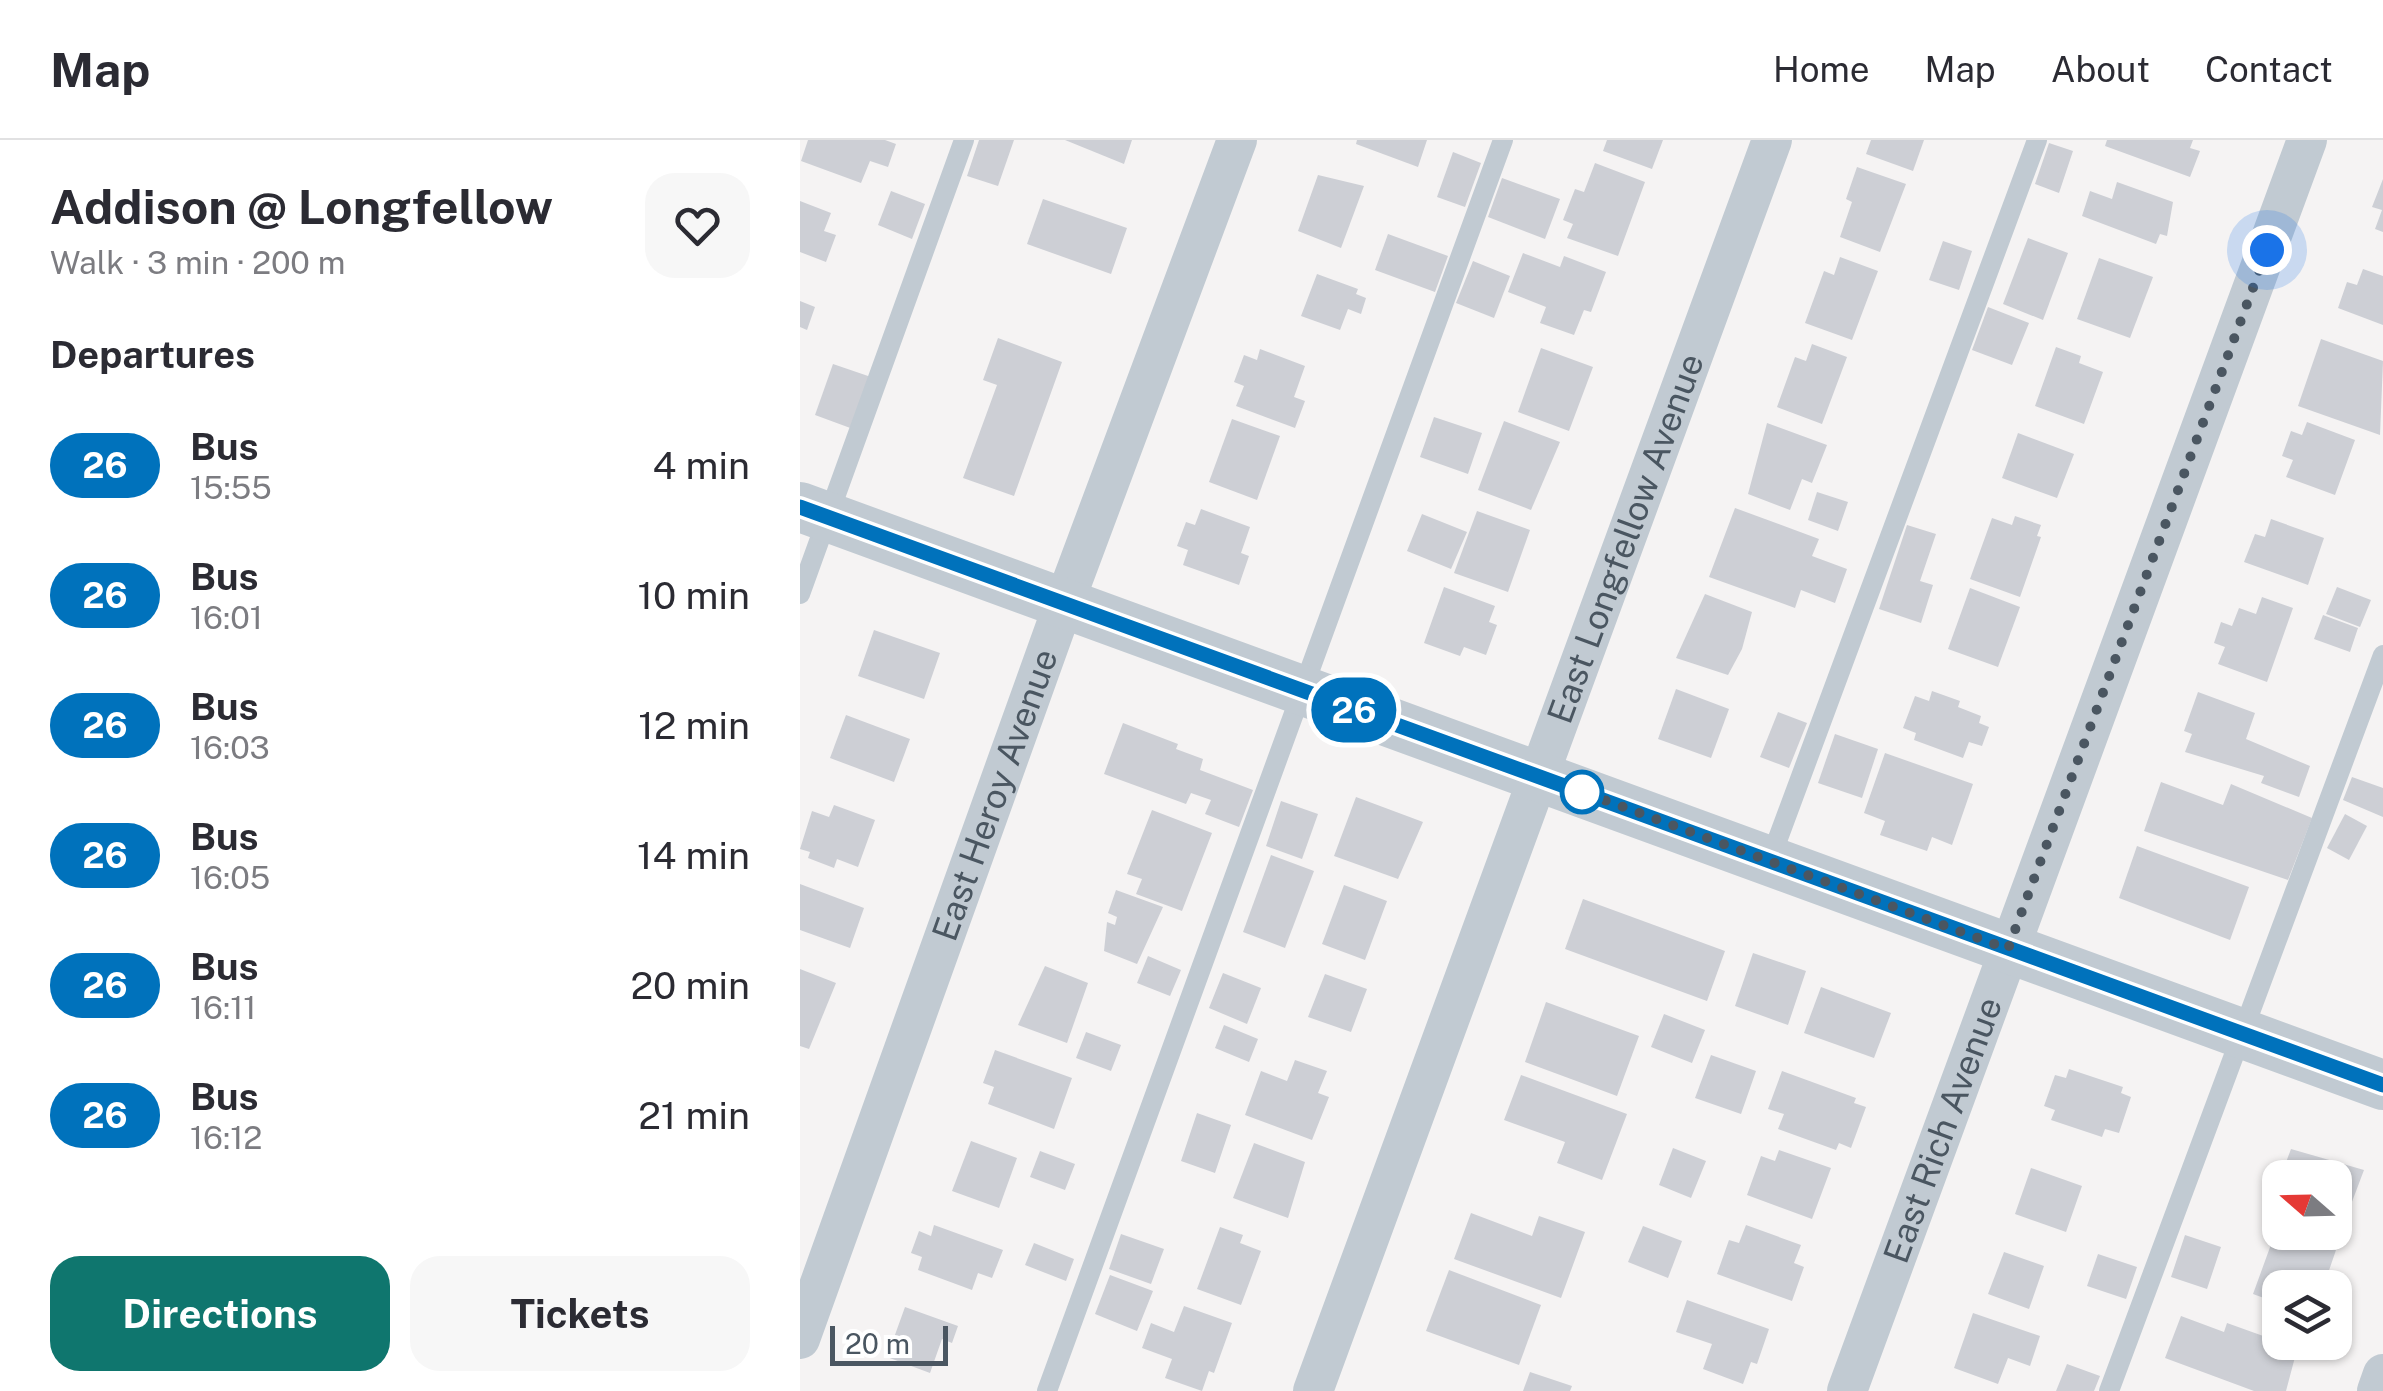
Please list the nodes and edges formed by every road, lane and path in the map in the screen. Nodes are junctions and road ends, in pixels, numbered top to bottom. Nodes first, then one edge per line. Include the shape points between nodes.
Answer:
1 (964, 140) edge
2 (1237, 140) edge
3 (1503, 140) edge
4 (1772, 140) edge
5 (2037, 140) edge
6 (2307, 140) edge
7 (814, 512) edge
8 (800, 594) edge
9 (1062, 606) junction
10 (2383, 655) edge
11 (1301, 690) junction
12 (1538, 776) junction
13 (1770, 861) junction
14 (2008, 949) junction
15 (2240, 1034) junction
16 (2383, 1086) edge
17 (800, 1339) edge
18 (2383, 1374) edge
19 (1047, 1391) edge
20 (1313, 1391) edge
21 (1847, 1391) edge
22 (2109, 1391) edge
23 (2377, 1391) edge

1 - 7 lane
2 - 9 street, East Heroy Avenue
3 - 11 lane
4 - 12 street, East Longfellow Avenue
5 - 13 lane
6 - 14 street, East Rich Avenue
7 - 8 lane
7 - 9 street
9 - 11 street
9 - 17 street, East Heroy Avenue
10 - 15 lane
11 - 12 street
11 - 19 lane
12 - 13 street
12 - 20 street, East Longfellow Avenue
13 - 14 street
14 - 15 street
14 - 21 street, East Rich Avenue
15 - 16 street
15 - 22 lane
18 - 23 street

